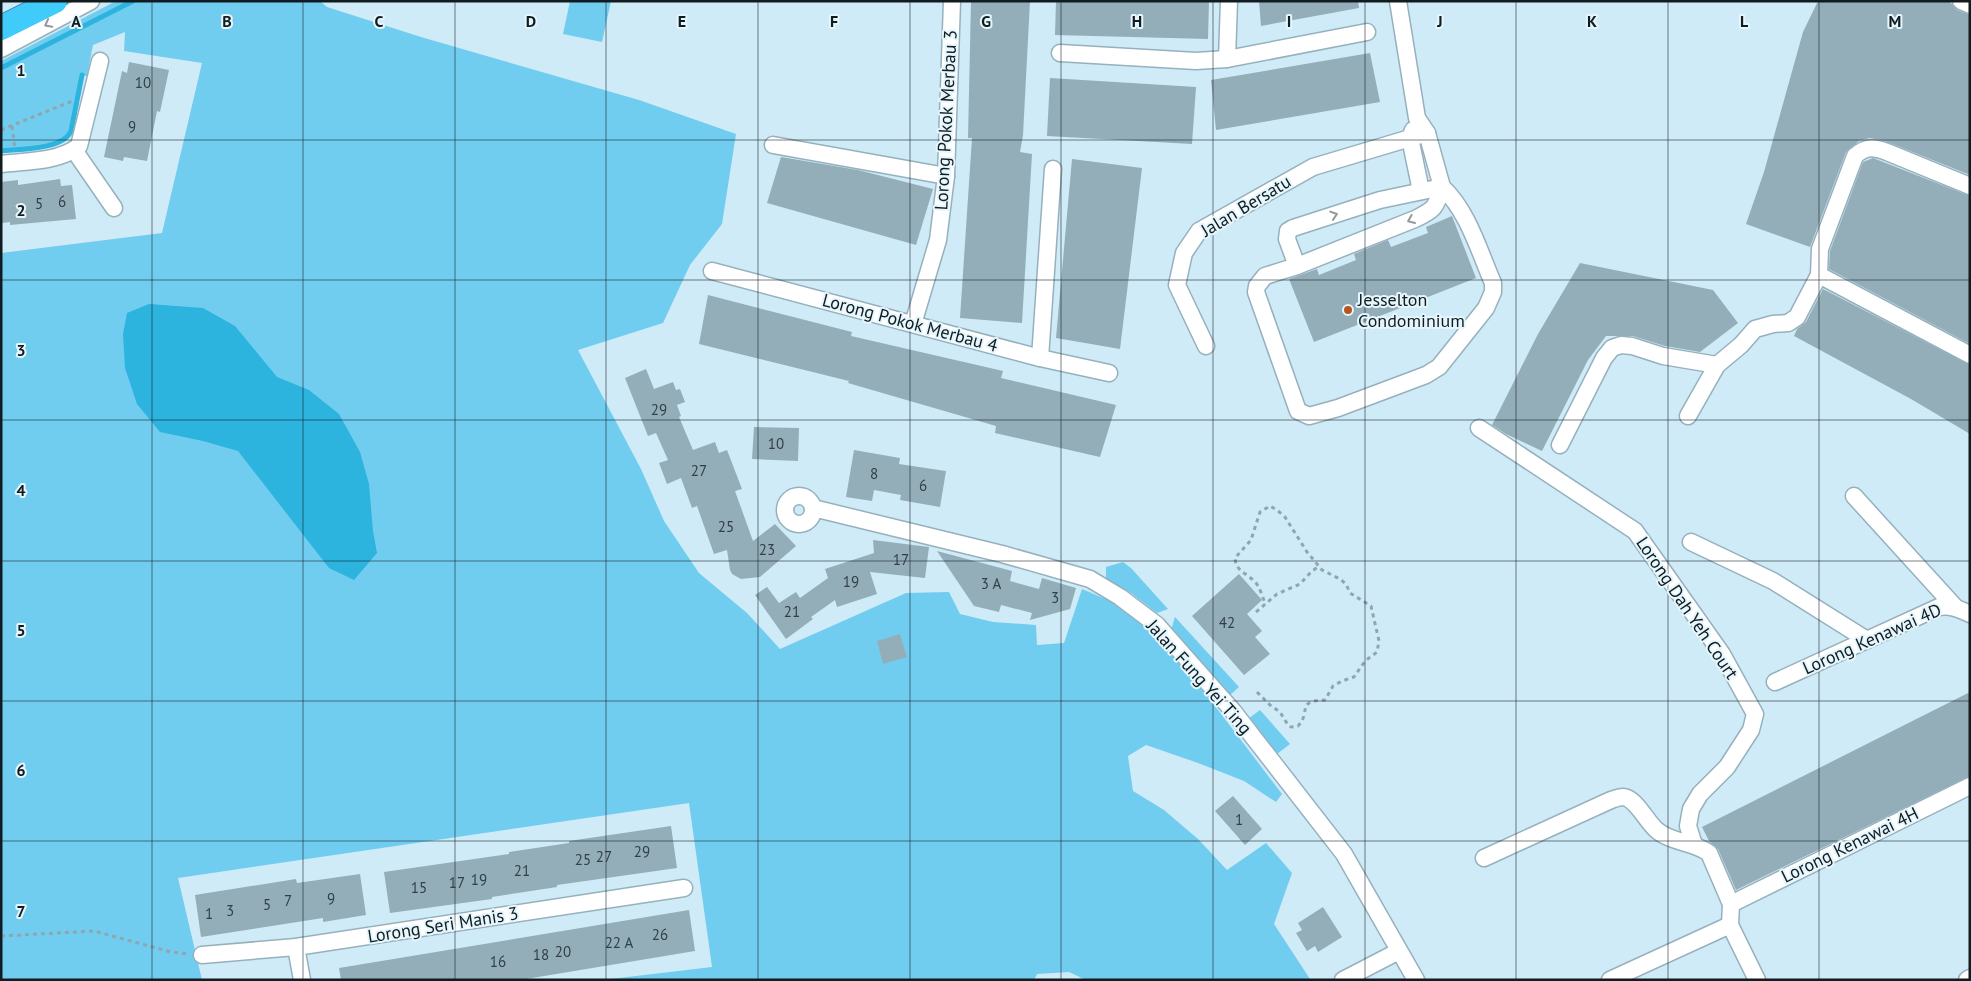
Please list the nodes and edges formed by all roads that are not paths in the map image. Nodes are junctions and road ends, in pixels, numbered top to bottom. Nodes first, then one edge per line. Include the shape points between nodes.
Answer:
1 (55, 1) edge
2 (91, 1) edge
3 (952, 1) edge
4 (1229, 1) edge
5 (1398, 1) edge
6 (1961, 1) edge
7 (1970, 5) edge
8 (3, 26) edge
9 (1367, 32) dead end
10 (1, 49) edge
11 (1060, 53) dead end
12 (1227, 59) junction
13 (100, 61) dead end
14 (1418, 118) junction
15 (1427, 134) junction
16 (1410, 138) junction
17 (774, 145) dead end
18 (74, 150) junction
19 (1, 164) edge
20 (1053, 168) dead end
21 (946, 176) junction
22 (1970, 186) edge
23 (1442, 187) junction
24 (1421, 191) junction
25 (114, 208) dead end
26 (1297, 266) junction
27 (712, 271) dead end
28 (1819, 275) junction
29 (913, 324) junction
30 (1206, 346) dead end
31 (1970, 355) edge
32 (1040, 358) junction
33 (1717, 365) junction
34 (1109, 373) dead end
35 (1688, 416) dead end
36 (1479, 428) dead end
37 (1560, 445) dead end
38 (1854, 496) dead end
39 (813, 508) dead end
40 (1691, 542) dead end
41 (1962, 611) edge
42 (1866, 640) junction
43 (1775, 682) dead end
44 (1970, 786) edge
45 (1694, 845) junction
46 (1484, 858) dead end
47 (684, 888) dead end
48 (1731, 904) junction
49 (1730, 926) junction
50 (296, 947) junction
51 (1399, 951) junction
52 (202, 955) road end
53 (302, 980) edge
54 (1343, 980) edge
55 (1416, 980) edge
56 (1610, 980) edge
57 (1757, 980) edge

1 - 8 highway
2 -> 10 street
3 - 21 street, Lorong Pokok Merbau 3
4 - 12 street
5 - 14 street
6 - 7 street
9 - 12 street
11 - 12 street via 1196,61
13 - 18 street via 81,141
14 - 15 street
14 - 16 street
15 - 16 street, Jalan Bersatu
15 - 23 street
16 - 24 street
16 - 30 street, Jalan Bersatu via 1313,167 1199,231 1184,253 1177,285
17 - 21 street
18 - 19 street via 59,156
18 - 25 street
20 - 32 street
21 - 29 street, Lorong Pokok Merbau 3 via 938,240
22 - 28 street via 1873,147 1863,149 1855,156 1820,249
23 - 24 street
23 -> 26 street via 1432,211
23 - 26 street via 1467,224 1492,282 1493,292 1486,308 1439,367 1426,376 1309,416 1298,411 1256,292 1265,276
26 -> 24 street via 1287,239 1288,231 1380,200
27 - 29 street, Lorong Pokok Merbau 4
28 - 31 street
28 - 33 street via 1797,318 1788,323 1755,329
29 - 32 street, Lorong Pokok Merbau 4
32 - 34 street, Lorong Pokok Merbau 4
33 - 35 street
33 - 37 street via 1663,356 1632,346 1612,348
36 - 45 street, Lorong Dah Yeh Court via 1635,531 1722,654 1754,714 1751,730 1732,759 1700,794 1691,809 1688,826
38 - 41 street
39 - 51 street, Jalan Fung Yei Ting via 1090,579 1120,597 1157,625 1233,711 1344,854
40 - 42 street via 1773,580
41 - 42 street, Lorong Kenawai 4D via 1948,606 1930,610
42 - 43 street, Lorong Kenawai 4D
44 - 48 street, Lorong Kenawai 4H
45 - 46 street via 1671,839 1657,830 1632,800 1622,797
45 - 48 street via 1709,853
47 - 50 street, Lorong Seri Manis 3
48 - 49 street
49 - 56 street
49 - 57 street
50 - 52 street, Lorong Seri Manis 3
50 - 53 street
51 - 54 street
51 - 55 street, Jalan Fung Yei Ting

